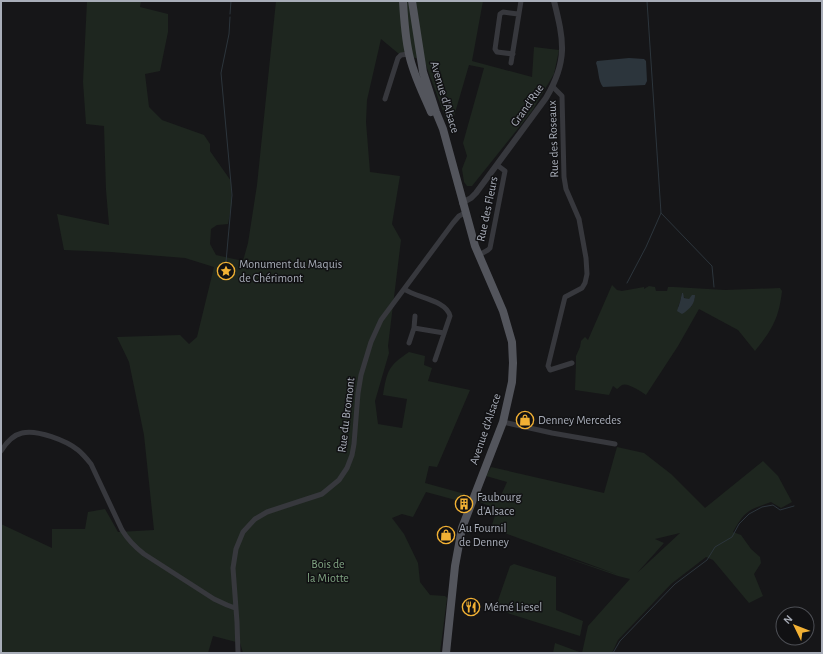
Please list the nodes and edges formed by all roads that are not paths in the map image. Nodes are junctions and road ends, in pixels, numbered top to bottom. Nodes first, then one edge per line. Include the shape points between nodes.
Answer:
1 (403, 1) edge
2 (412, 1) edge
3 (416, 1) edge
4 (521, 1) edge
5 (554, 1) edge
6 (518, 14) junction
7 (416, 30) junction
8 (409, 54) junction
9 (513, 54) junction
10 (511, 63) dead end
11 (553, 87) junction
12 (385, 99) dead end
13 (447, 147) junction
14 (497, 165) junction
15 (462, 202) junction
16 (465, 213) junction
17 (479, 255) junction
18 (404, 289) junction
19 (415, 316) dead end
20 (414, 328) junction
21 (444, 333) junction
22 (409, 342) dead end
23 (435, 360) dead end
24 (572, 363) dead end
25 (503, 422) junction
26 (614, 444) dead end
27 (1, 450) edge
28 (236, 608) junction
29 (238, 653) edge
30 (446, 653) edge

1 - 8 main road, Avenue d'Alsace
2 - 7 main road
3 - 7 main road
4 - 6 street
5 - 11 street, Grand'Rue via 563,49
6 - 9 street
6 - 9 street via 500,14 495,49 497,52
7 - 13 main road, Avenue d'Alsace via 423,72
8 - 12 street via 398,58
8 - 13 main road, Avenue d'Alsace via 416,77
9 - 10 street
11 - 14 street, Grand'Rue
11 - 24 street, Rue des Roseaux via 562,96 564,177 566,189 579,219 587,274 582,288 565,297 548,366 550,370
13 - 15 main road, Avenue d'Alsace
14 - 15 street, Grand'Rue via 476,193
14 - 17 street, Rue des Fleurs via 505,171 490,248
15 - 16 main road, Avenue d'Alsace
16 - 17 main road, Avenue d'Alsace
16 - 18 street, Rue du Bromont via 453,223
17 - 25 main road, Avenue d'Alsace via 503,311 512,342 512,382
18 - 21 street via 444,306 449,311 450,316
18 - 28 street, Rue du Bromont via 381,320 371,342 361,375 354,444 347,468 339,480 322,494 266,512 243,532 234,557
19 - 20 street
20 - 21 street
20 - 22 street
21 - 23 street
25 - 26 street
25 - 30 main road, Avenue d'Alsace via 462,528 455,566
27 - 28 street via 16,435 25,432 46,435 74,447 91,464 122,530 134,546 214,599
28 - 29 street

